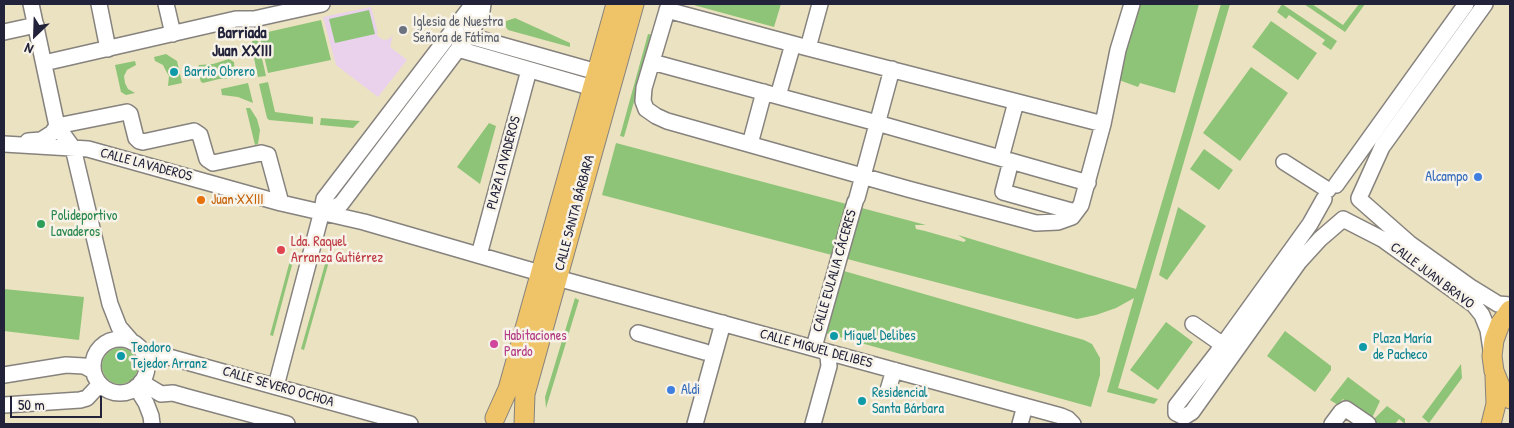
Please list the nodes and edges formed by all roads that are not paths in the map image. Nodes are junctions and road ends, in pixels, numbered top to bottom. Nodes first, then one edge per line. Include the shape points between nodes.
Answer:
1 (31, 4) edge
2 (99, 4) edge
3 (166, 4) edge
4 (233, 4) edge
5 (322, 4) edge
6 (616, 4) edge
7 (634, 4) edge
8 (820, 4) edge
9 (1132, 4) edge
10 (1466, 4) edge
11 (1485, 4) edge
12 (475, 5) edge
13 (303, 6) edge
14 (668, 7) edge
15 (236, 19) junction
16 (477, 22) junction
17 (36, 25) junction
18 (4, 32) edge
19 (173, 34) junction
20 (484, 40) junction
21 (461, 41) junction
22 (801, 46) junction
23 (108, 48) junction
24 (438, 49) junction
25 (652, 62) junction
26 (44, 63) junction
27 (892, 69) junction
28 (529, 70) junction
29 (595, 80) junction
30 (771, 94) junction
31 (1016, 102) junction
32 (877, 123) junction
33 (1103, 124) junction
34 (57, 126) junction
35 (5, 144) edge
36 (750, 144) junction
37 (73, 148) junction
38 (1006, 160) junction
39 (1284, 162) dead end
40 (863, 176) junction
41 (1088, 183) junction
42 (1329, 191) junction
43 (1359, 198) junction
44 (282, 203) junction
45 (341, 204) junction
46 (322, 211) junction
47 (1075, 212) junction
48 (1343, 219) junction
49 (356, 220) junction
50 (479, 256) junction
51 (549, 276) junction
52 (110, 304) junction
53 (1510, 306) edge
54 (1510, 310) edge
55 (723, 323) junction
56 (1194, 324) dead end
57 (638, 333) dead end
58 (107, 342) junction
59 (132, 342) junction
60 (820, 345) junction
61 (705, 352) dead end
62 (1223, 353) junction
63 (847, 357) junction
64 (146, 358) junction
65 (1493, 363) junction
66 (894, 370) junction
67 (828, 372) junction
68 (4, 375) edge
69 (97, 378) junction
70 (139, 385) junction
71 (276, 386) junction
72 (888, 390) dead end
73 (1510, 400) edge
74 (4, 405) edge
75 (1025, 406) junction
76 (488, 421) edge
77 (152, 424) edge
78 (287, 424) edge
79 (410, 424) edge
80 (523, 424) edge
81 (695, 424) edge
82 (813, 424) edge
83 (1020, 424) edge
84 (1073, 424) edge
85 (1332, 424) edge
86 (1368, 424) edge
87 (1491, 424) edge

1 - 17 street
2 - 23 street
3 - 19 street
4 - 15 street
5 - 13 street
6 - 29 main road, CALLE SANTA BÁRBARA
7 - 51 main road, CALLE SANTA BÁRBARA
8 - 22 street
9 - 33 street via 1118,50
10 - 42 street
11 - 43 street via 1382,147
12 - 16 street via 482,11
12 - 21 street
12 - 24 street
13 - 15 street via 254,19
14 - 22 street
14 - 25 street
15 - 19 street
16 - 20 street
16 - 21 street
17 - 18 street
17 - 26 street
19 - 23 street
20 - 21 street
20 - 29 street
21 - 24 street
21 - 28 street
21 - 45 street
22 - 27 street
22 - 30 street
23 - 26 street
24 - 46 street via 328,192
25 - 30 street
25 - 36 street via 644,88 646,109 667,121
26 - 34 street
27 - 31 street
27 - 32 street, CALLE EULALIA CÁCERES
28 - 29 street
28 - 50 street, PLAZA LAVADEROS
29 - 51 main road, CALLE SANTA BÁRBARA
30 - 32 street
30 - 36 street
31 - 33 street
31 - 38 street
32 - 38 street
32 - 40 street, CALLE EULALIA CÁCERES
33 - 41 street
34 - 35 street, CALLE LAVADEROS via 41,140
34 - 37 street
34 - 44 street, CALLE LAVADEROS via 127,112 138,141 194,131 200,135 207,159 213,163 265,154 270,158
35 - 37 street, CALLE LAVADEROS
36 - 40 street
37 - 44 street, CALLE LAVADEROS via 110,154
37 - 52 street
38 - 41 street
38 - 47 street via 1003,192
39 - 42 street
40 - 47 street via 1036,223 1058,222
40 - 60 street, CALLE EULALIA CÁCERES
41 - 47 street
42 - 43 street via 1342,184 1353,188
42 - 48 street via 1326,211
42 - 62 street
43 - 48 street via 1354,215
43 - 53 street, CALLE JUAN BRAVO via 1409,243 1472,288 1498,304
44 - 46 street, CALLE LAVADEROS
45 - 46 street
45 - 49 street via 347,217
46 - 49 street, CALLE LAVADEROS
46 - 71 street
48 - 62 street via 1299,262
48 - 65 street, CALLE JUAN BRAVO via 1382,239 1474,305 1488,330
49 - 50 street, CALLE LAVADEROS
50 - 51 street, CALLE LAVADEROS
51 - 55 street, CALLE MIGUEL DELIBES
51 - 76 main road, CALLE SANTA BÁRBARA via 508,389
51 - 80 main road, CALLE SANTA BÁRBARA via 525,394
52 - 58 street
52 - 59 street via 119,327
54 - 65 main road via 1494,340
55 - 60 street, CALLE MIGUEL DELIBES
55 - 81 street
56 - 62 street
57 - 61 street
58 - 59 street via 124,339
58 - 69 street via 93,362
59 - 64 street
60 - 63 street, CALLE MIGUEL DELIBES
60 - 67 street, CALLE EULALIA CÁCERES via 829,359
63 - 66 street, CALLE MIGUEL DELIBES
63 - 67 street via 833,362
64 - 70 street via 146,369
64 - 71 street, CALLE SEVERO OCHOA via 169,357
65 - 73 main road
65 - 87 main road via 1496,404
66 - 72 street
66 - 75 street, CALLE MIGUEL DELIBES
67 - 82 street, CALLE EULALIA CÁCERES
68 - 69 street via 80,365
69 - 70 street via 106,389 120,393
69 - 74 street via 87,398
70 - 77 street
70 - 78 street via 161,394 187,397
71 - 79 street, CALLE SEVERO OCHOA
75 - 83 street
75 - 84 street, CALLE MIGUEL DELIBES via 1061,416
76 - 80 main road via 510,418
85 - 86 street via 1346,409

